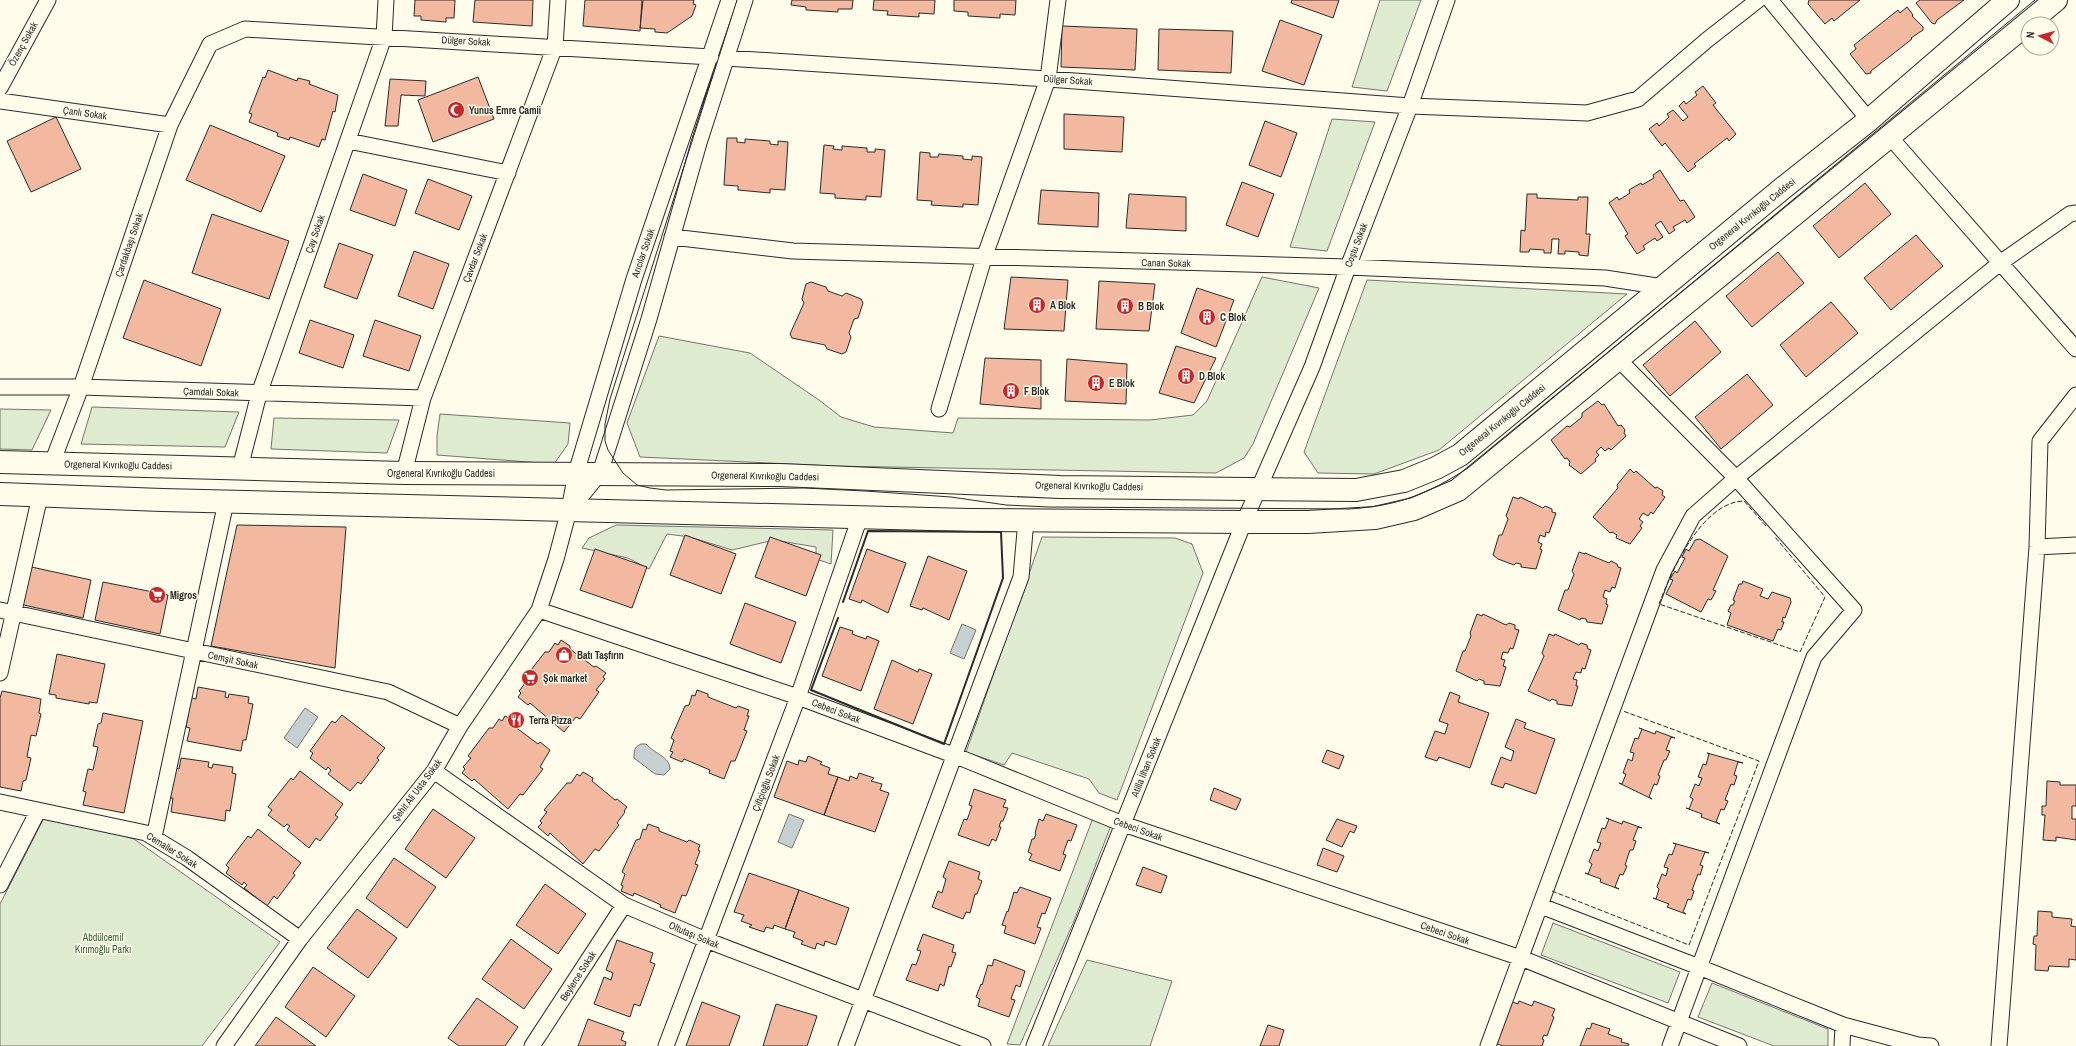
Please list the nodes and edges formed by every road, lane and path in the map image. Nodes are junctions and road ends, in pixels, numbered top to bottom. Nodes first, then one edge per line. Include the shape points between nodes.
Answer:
1 (48, 0) edge
2 (386, 0) edge
3 (558, 0) edge
4 (729, 0) edge
5 (745, 0) edge
6 (1058, 0) edge
7 (1447, 0) edge
8 (1758, 0) edge
9 (1770, 0) edge
10 (2008, 0) edge
11 (2056, 0) edge
12 (384, 37) junction
13 (224, 38) joint
14 (555, 46) junction
15 (711, 57) junction
16 (726, 58) junction
17 (1048, 79) junction
18 (0, 88) edge
19 (0, 101) edge
20 (1410, 106) junction
21 (1869, 120) junction
22 (170, 125) junction
23 (1890, 137) junction
24 (348, 141) junction
25 (508, 173) junction
26 (2076, 213) edge
27 (672, 237) junction
28 (984, 258) junction
29 (2000, 263) junction
30 (1348, 267) junction
31 (1663, 287) junction
32 (2076, 349) edge
33 (1618, 359) junction
34 (0, 387) edge
35 (80, 387) junction
36 (259, 394) junction
37 (2076, 394) edge
38 (423, 398) junction
39 (939, 409) dead end
40 (0, 462) edge
41 (52, 463) junction
42 (240, 468) junction
43 (576, 473) junction
44 (600, 473) junction
45 (404, 474) junction
46 (1736, 478) junction
47 (1260, 488) junction
48 (0, 494) edge
49 (40, 496) junction
50 (226, 502) junction
51 (569, 510) junction
52 (860, 517) junction
53 (1026, 520) junction
54 (1244, 522) junction
55 (2076, 545) edge
56 (2037, 546) junction
57 (539, 610) junction
58 (7, 612) edge
59 (195, 652) junction
60 (0, 673) edge
61 (798, 697) junction
62 (460, 726) junction
63 (956, 756) junction
64 (434, 771) junction
65 (0, 802) edge
66 (38, 811) junction
67 (1123, 824) junction
68 (154, 837) junction
69 (0, 885) edge
70 (624, 905) junction
71 (1541, 906) junction
72 (300, 939) junction
73 (706, 940) junction
74 (1521, 958) junction
75 (1699, 967) junction
76 (863, 1001) junction
77 (1679, 1022) junction
78 (1843, 1026) junction
79 (224, 1046) edge
80 (532, 1046) edge
81 (666, 1046) edge
82 (846, 1046) edge
83 (983, 1046) edge
84 (1034, 1046) edge
85 (1488, 1046) edge
86 (1670, 1046) edge
87 (1739, 1046) edge
88 (1842, 1046) edge
89 (1931, 1046) edge
90 (1999, 1046) edge

1 - 18 street, Özenç Sokak
2 - 12 street, Çay Sokak
3 - 14 street
4 - 15 street, Arıcılar Sokak
5 - 16 street
6 - 17 street
7 - 20 street, Coştu Sokak
8 - 20 street, Dülger Sokak via 1638,99 1587,113
9 - 21 street
10 - 21 main road, Orgeneral Kıvrıkoğlu Caddesi
11 - 23 main road
12 - 13 street, Dülger Sokak via 245,29
12 - 14 street, Dülger Sokak
12 - 24 street, Çay Sokak
13 - 22 street, Çardakbaşı Sokak via 210,44
14 - 15 street, Dülger Sokak
14 - 25 street, Çavdar Sokak
15 - 43 street, Arıcılar Sokak via 634,279
16 - 17 street, Dülger Sokak
16 - 27 street
17 - 20 street, Dülger Sokak
17 - 28 street
19 - 22 street, Çanlı Sokak
20 - 30 street, Coştu Sokak
21 - 31 main road, Orgeneral Kıvrıkoğlu Caddesi
22 - 35 street, Çardakbaşı Sokak
23 - 29 street
23 - 33 main road
24 - 25 street
24 - 36 street, Çay Sokak
25 - 38 street, Çavdar Sokak
26 - 29 street via 2070,214
27 - 28 street, Canan Sokak via 793,251
27 - 44 street via 618,422
28 - 30 street, Canan Sokak
28 - 39 street
29 - 32 street
29 - 46 street
30 - 31 street, Canan Sokak via 1605,278
30 - 47 street, Coştu Sokak via 1312,367
31 - 47 main road, Orgeneral Kıvrıkoğlu Caddesi via 1460,455 1436,468 1404,481 1356,490
33 - 46 street
33 - 54 main road via 1458,490 1414,510 1375,518
34 - 35 street, Çamdalı Sokak
35 - 36 street, Çamdalı Sokak
35 - 41 street, Çardakbaşı Sokak
36 - 38 street, Çamdalı Sokak
36 - 42 street, Çay Sokak
37 - 56 street via 2040,442
38 - 45 street, Çavdar Sokak
40 - 41 main road, Orgeneral Kıvrıkoğlu Caddesi
41 - 42 main road, Orgeneral Kıvrıkoğlu Caddesi
42 - 45 main road, Orgeneral Kıvrıkoğlu Caddesi
43 - 44 main road, Orgeneral Kıvrıkoğlu Caddesi
43 - 45 main road, Orgeneral Kıvrıkoğlu Caddesi
43 - 51 street, Arıcılar Sokak
44 - 47 main road, Orgeneral Kıvrıkoğlu Caddesi via 780,475 1060,487
44 - 51 street
46 - 71 street via 1693,516 1664,570
46 - 75 street via 1854,610 1814,657
47 - 54 street, Atilla İlhan Sokak
48 - 49 main road
49 - 50 main road
49 - 58 street
50 - 51 main road
50 - 59 street
51 - 52 main road
51 - 57 street, Şehit Ali Usta Sokak
52 - 53 main road
52 - 61 street, Çiftçioğlu Sokak
53 - 54 main road
53 - 63 street via 1021,577
54 - 67 street, Atilla İlhan Sokak
55 - 56 street
56 - 90 street
57 - 61 street, Cebeci Sokak
57 - 62 street, Şehit Ali Usta Sokak
58 - 59 street, Cemşit Sokak
58 - 60 street
59 - 62 street, Cemşit Sokak via 388,692
59 - 68 street
61 - 63 street, Cebeci Sokak
61 - 73 street, Çiftçioğlu Sokak
62 - 64 street, Şehit Ali Usta Sokak
63 - 67 street, Cebeci Sokak
63 - 76 street
64 - 70 street, Oltutaşı Sokak
64 - 72 street, Şehit Ali Usta Sokak
65 - 66 street, Cemaller Sokak
66 - 68 street, Cemaller Sokak via 146,833
66 - 69 street
67 - 74 street, Cebeci Sokak
67 - 84 street, Atilla İlhan Sokak
68 - 72 street, Cemaller Sokak
70 - 73 street, Oltutaşı Sokak
70 - 80 street, Beylerce Sokak
71 - 74 street
71 - 75 street
72 - 79 street, Şehit Ali Usta Sokak
73 - 76 street, Oltutaşı Sokak
73 - 81 street, Çiftçioğlu Sokak
74 - 77 street, Cebeci Sokak
74 - 85 street
75 - 77 street
75 - 78 street
76 - 82 street
76 - 83 street, Oltutaşı Sokak
77 - 86 street
77 - 87 street, Cebeci Sokak
78 - 88 street
78 - 89 street

